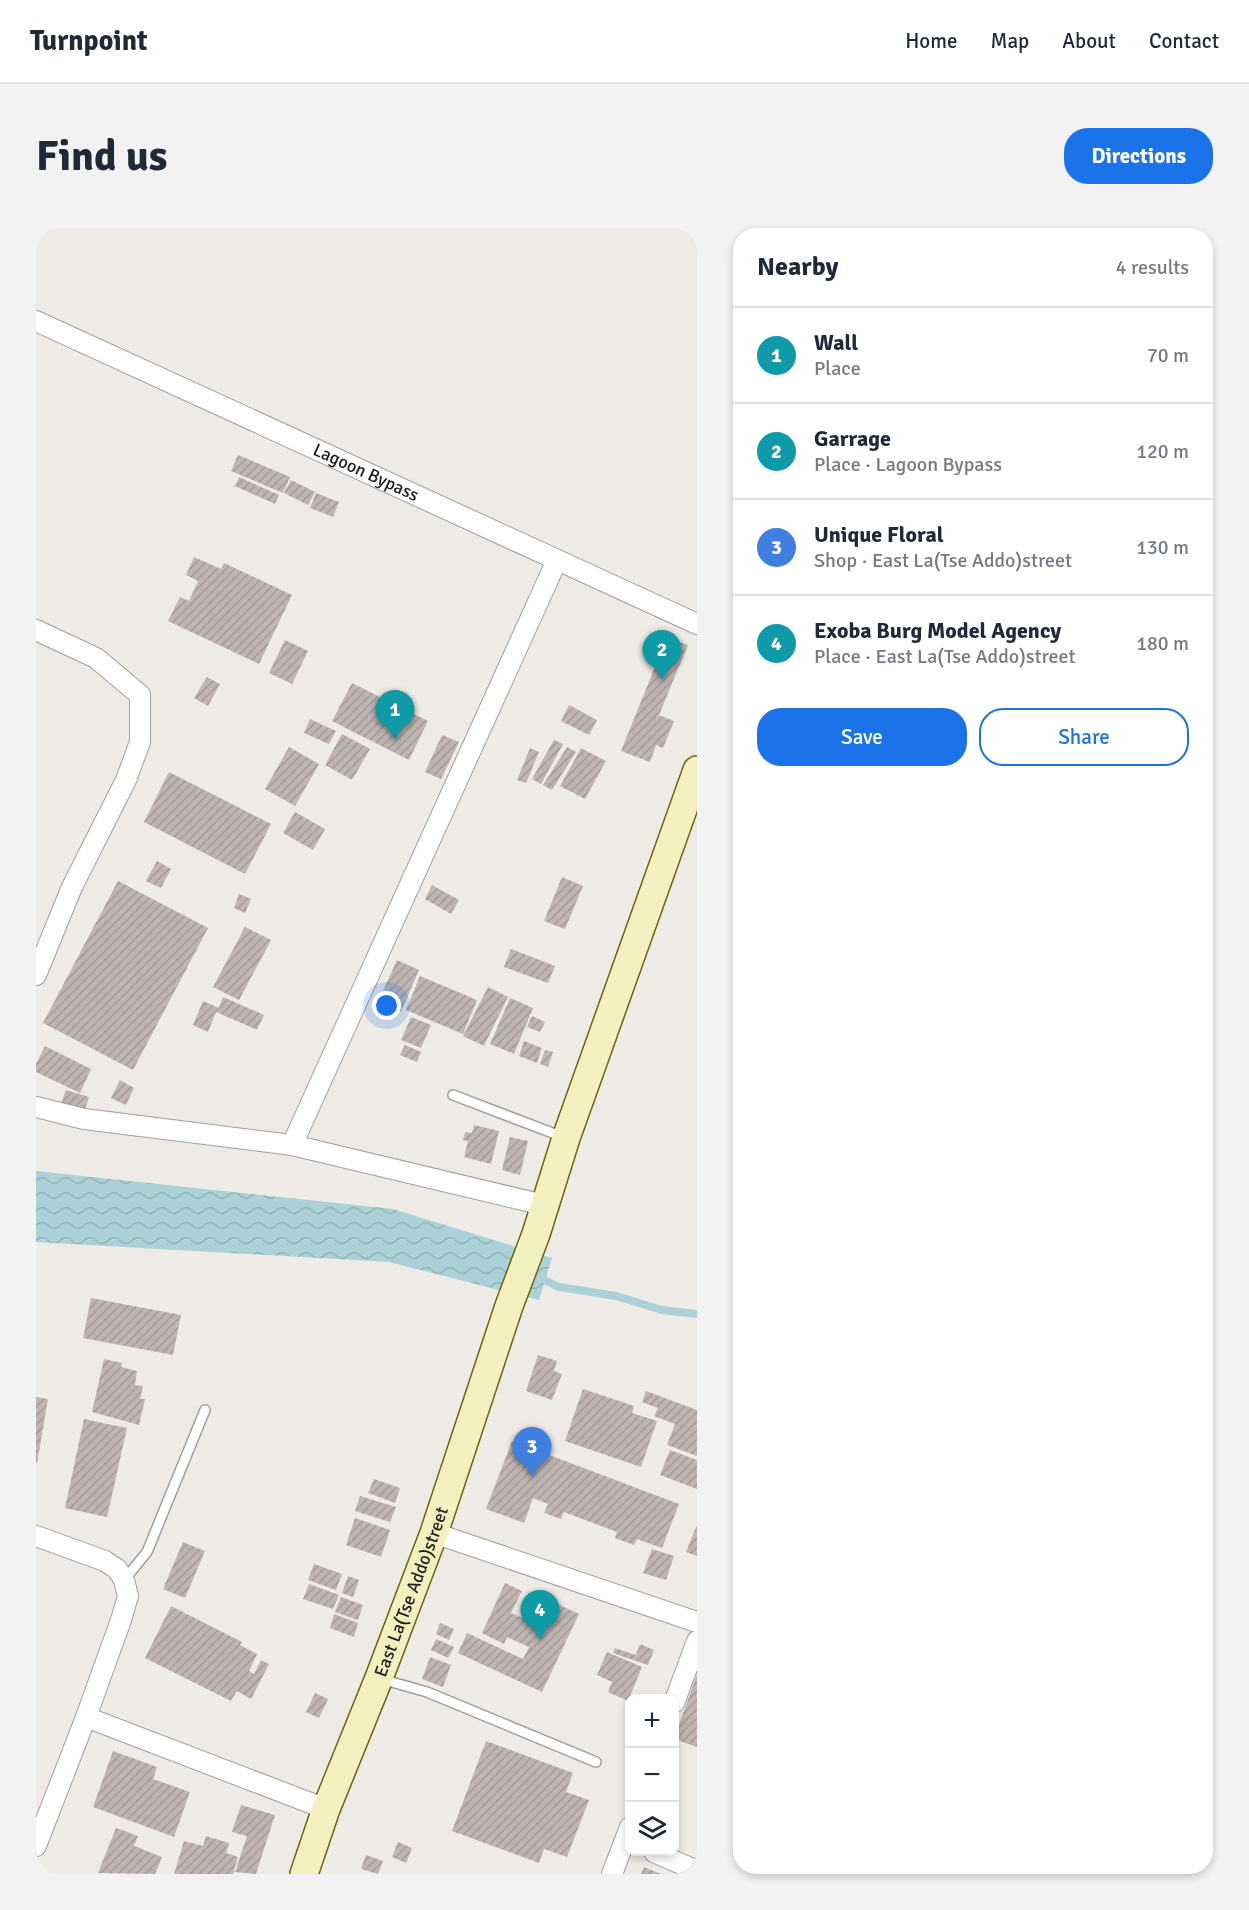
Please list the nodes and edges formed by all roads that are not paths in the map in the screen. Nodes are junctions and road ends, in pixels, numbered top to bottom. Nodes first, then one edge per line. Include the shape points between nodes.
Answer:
1 (36, 321) edge
2 (557, 560) junction
3 (697, 624) edge
4 (36, 630) edge
5 (697, 770) edge
6 (36, 975) edge
7 (453, 1095) dead end
8 (36, 1107) edge
9 (566, 1138) junction
10 (292, 1145) junction
11 (544, 1205) junction
12 (205, 1410) dead end
13 (434, 1533) junction
14 (36, 1536) edge
15 (124, 1580) junction
16 (697, 1622) edge
17 (697, 1641) edge
18 (379, 1678) junction
19 (678, 1694) edge
20 (86, 1717) junction
21 (596, 1762) dead end
22 (326, 1809) junction
23 (38, 1834) edge
24 (625, 1843) edge
25 (665, 1856) edge
26 (697, 1871) edge
27 (303, 1874) edge
28 (612, 1874) edge

1 - 2 street, Lagoon Bypass
2 - 3 street, Lagoon Bypass
2 - 10 street
4 - 6 street via 96,658 141,695 137,752 72,887
5 - 9 street, East La(Tse Addo)street
7 - 9 lane
8 - 10 street via 84,1119
9 - 11 street, East La(Tse Addo)street
10 - 11 street
11 - 13 street, East La(Tse Addo)street
12 - 15 lane via 147,1552
13 - 16 street
13 - 18 street, East La(Tse Addo)street
14 - 15 street via 105,1561
15 - 20 street via 128,1596
17 - 19 street
18 - 21 lane via 427,1692
18 - 22 street, East La(Tse Addo)street
20 - 22 street
20 - 23 street
22 - 27 street, East La(Tse Addo)street
24 - 28 street
25 - 26 street

